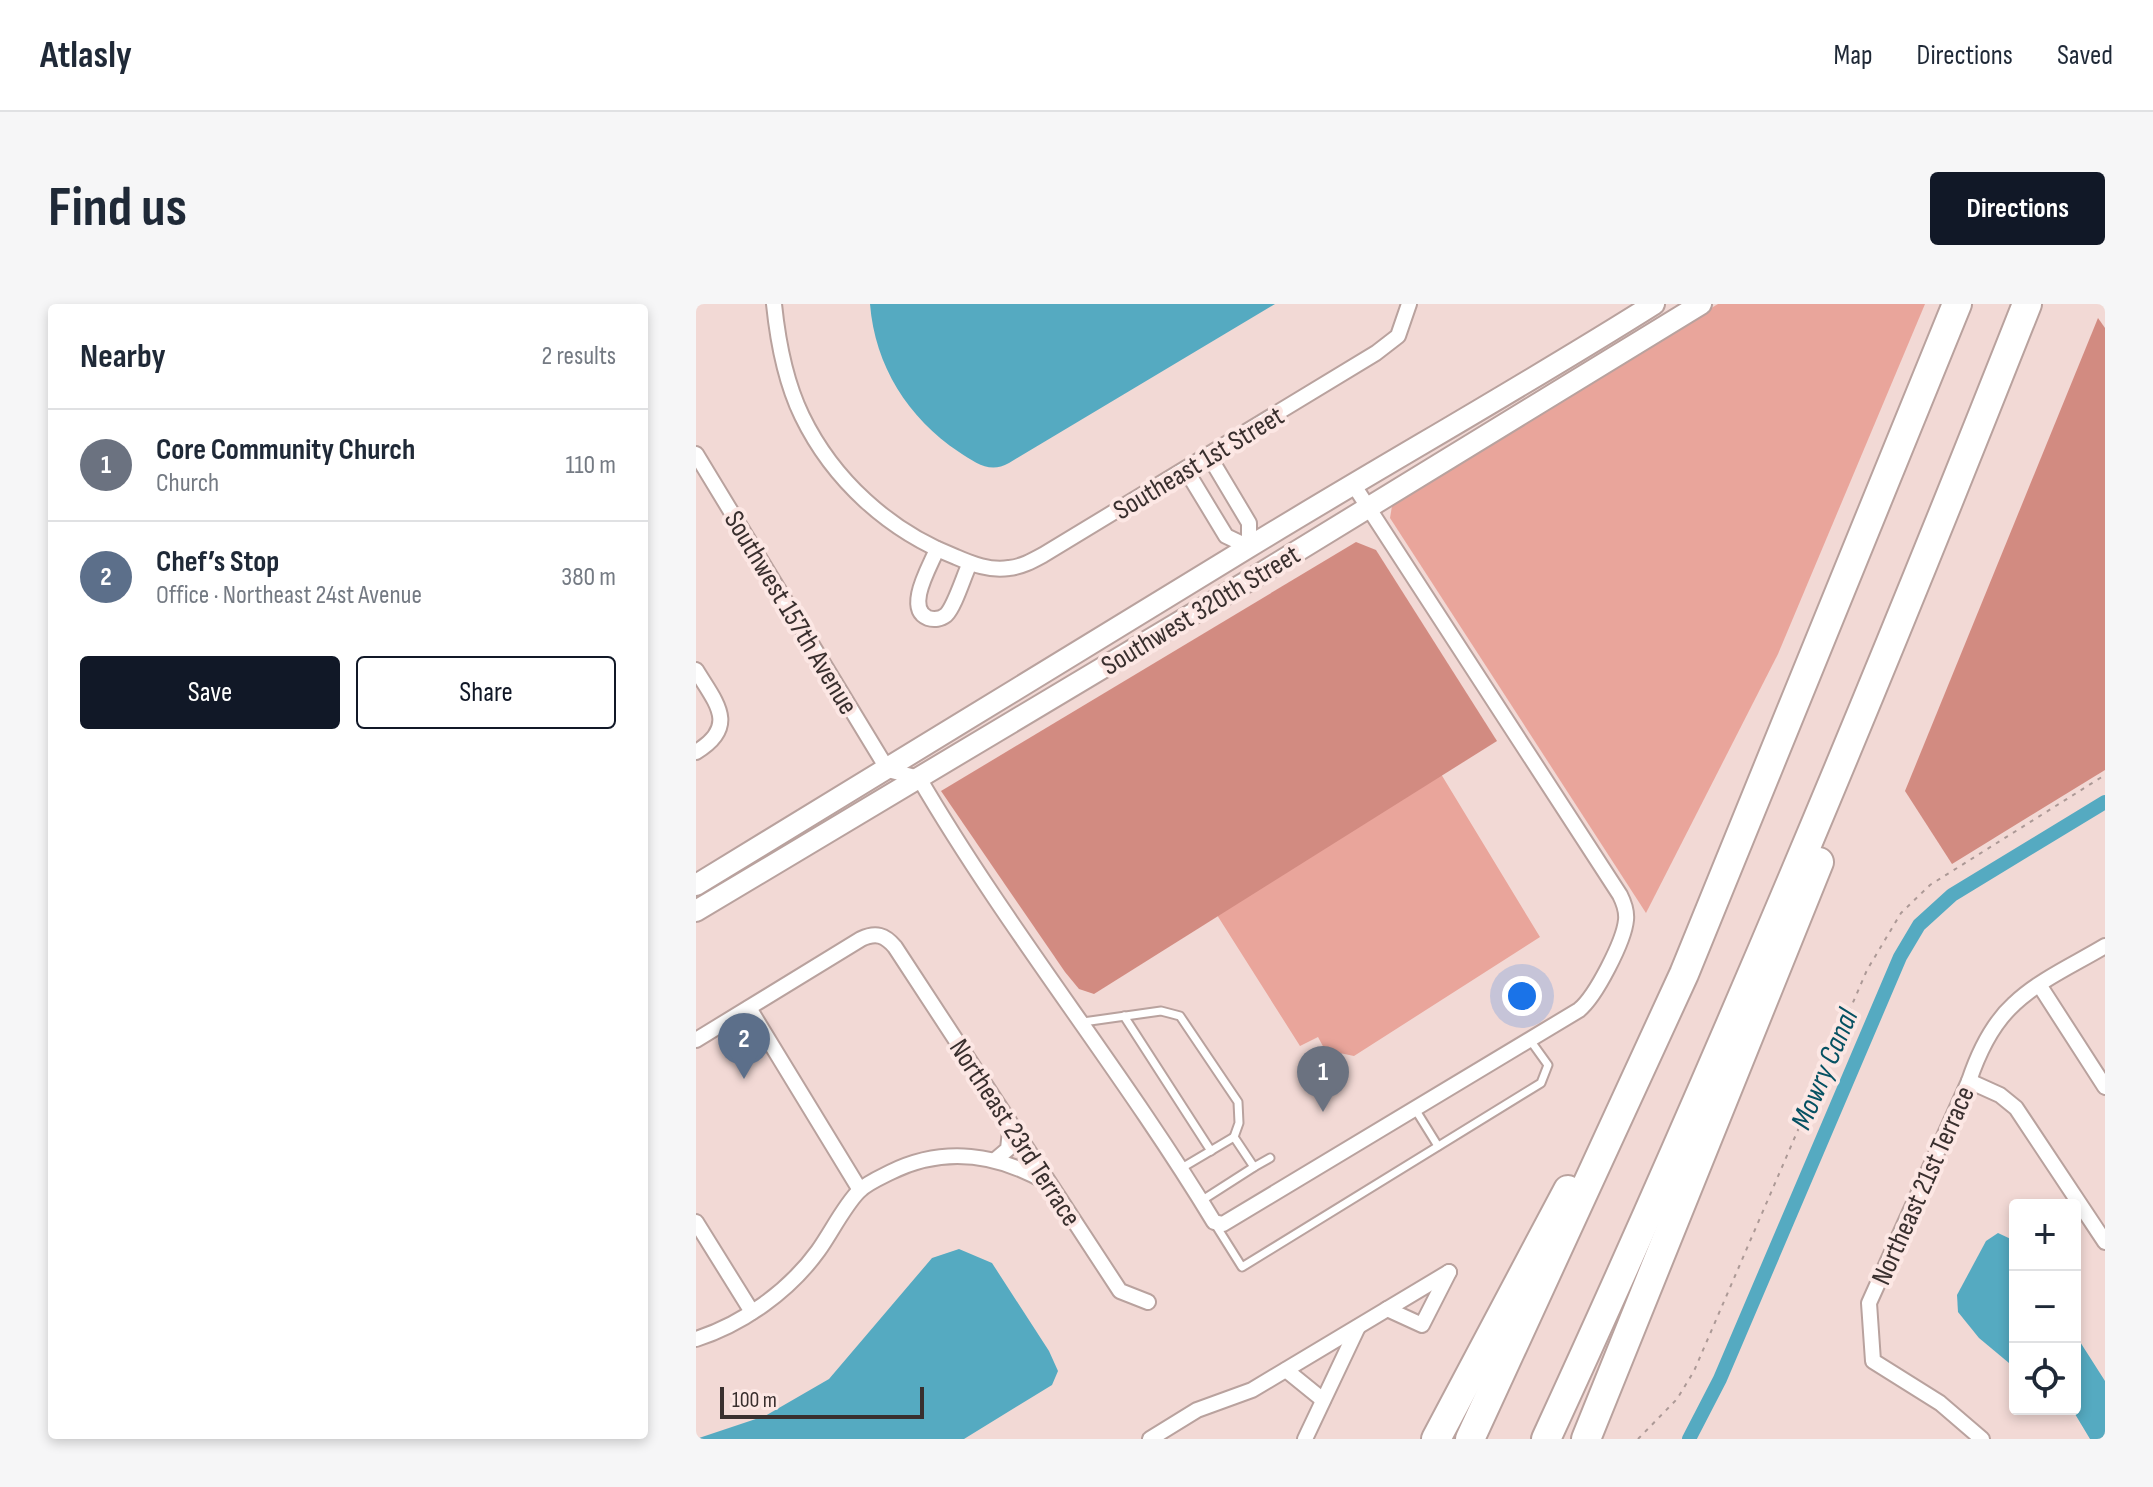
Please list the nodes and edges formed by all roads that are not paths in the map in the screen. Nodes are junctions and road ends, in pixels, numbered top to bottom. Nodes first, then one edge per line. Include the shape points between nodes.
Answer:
1 (774, 304) edge
2 (1409, 304) edge
3 (1654, 304) edge
4 (1701, 304) edge
5 (1957, 304) edge
6 (2027, 304) edge
7 (696, 454) edge
8 (1209, 456) junction
9 (1186, 470) junction
10 (1353, 484) junction
11 (1232, 494) junction
12 (1209, 507) junction
13 (1367, 507) junction
14 (1249, 547) junction
15 (937, 549) junction
16 (963, 560) junction
17 (1263, 572) junction
18 (1921, 572) junction
19 (696, 670) edge
20 (696, 752) edge
21 (888, 770) junction
22 (919, 778) junction
23 (696, 885) edge
24 (696, 911) edge
25 (2105, 946) edge
26 (1684, 974) junction
27 (2040, 986) junction
28 (749, 1008) junction
29 (1124, 1016) junction
30 (1080, 1023) junction
31 (696, 1040) edge
32 (1530, 1040) junction
33 (1969, 1081) junction
34 (2105, 1087) edge
35 (1415, 1109) junction
36 (1006, 1116) junction
37 (1234, 1137) junction
38 (1438, 1146) junction
39 (1211, 1151) junction
40 (1270, 1158) dead end
41 (995, 1160) junction
42 (1254, 1167) junction
43 (1180, 1169) junction
44 (1051, 1186) junction
45 (860, 1190) junction
46 (1201, 1201) junction
47 (696, 1222) edge
48 (1214, 1222) junction
49 (2105, 1242) edge
50 (1148, 1302) dead end
51 (1387, 1309) dead end
52 (752, 1312) junction
53 (1358, 1326) junction
54 (696, 1339) edge
55 (1286, 1370) junction
56 (1323, 1400) junction
57 (1586, 1438) edge
58 (1150, 1439) edge
59 (1305, 1439) edge
60 (1436, 1439) edge
61 (1470, 1439) edge
62 (1546, 1439) edge
63 (1982, 1439) edge

1 - 15 street, Southeast 1st Street via 788,379 822,451 873,508
2 - 8 street, Southeast 1st Street via 1402,328 1389,344
3 - 10 street, Southwest 320th Street
4 - 13 street, Southwest 320th Street
5 - 26 highway
6 - 18 highway
7 - 21 street, Southwest 157th Avenue
8 - 9 street, Southeast 1st Street
8 - 11 street
9 - 12 street
9 - 16 street, Southeast 1st Street via 1030,562 1005,569
10 - 13 street
10 - 14 street, Southwest 320th Street
11 - 12 street
11 - 14 street via 1249,523
12 - 14 street via 1226,536
13 - 17 street, Southwest 320th Street
13 - 32 street via 1624,903 1625,927 1597,990 1579,1010
14 - 17 street
14 - 21 street, Southwest 320th Street
15 - 16 street, Southeast 1st Street
15 - 16 street via 917,600 926,617 938,619 947,613
17 - 22 street, Southwest 320th Street
18 - 57 highway via 1907,632 1831,833
18 - 62 highway via 1655,1203
19 - 20 street via 719,708 721,723 711,742
21 - 22 street
21 - 23 street, Southwest 320th Street
22 - 24 street, Southwest 320th Street
22 - 30 street via 1013,929
25 - 27 street, Northeast 21st Terrace
26 - 60 highway
26 - 61 highway
27 - 33 street, Northeast 21st Terrace via 2013,1005 1997,1025
27 - 34 street
28 - 31 street
28 - 36 street, Northeast 23rd Terrace via 861,939 879,935 895,947
28 - 45 street
29 - 30 lane
29 - 37 lane via 1161,1011 1180,1016 1238,1102
29 - 39 lane
30 - 43 street
32 - 35 street
32 - 38 lane via 1548,1065 1541,1083
33 - 49 street via 2016,1108
33 - 63 street, Northeast 21st Terrace via 1869,1303 1873,1361 1940,1403
35 - 38 lane
35 - 48 street via 1223,1224
36 - 41 street via 1008,1149
36 - 44 street, Northeast 23rd Terrace
37 - 39 lane
37 - 42 lane
38 - 48 lane via 1242,1267
39 - 43 lane
40 - 42 lane
41 - 44 street via 1024,1169
41 - 45 street via 967,1156 919,1162
42 - 46 lane
43 - 46 street
44 - 50 street, Northeast 23rd Terrace via 1120,1291
45 - 52 street via 804,1269
46 - 48 street
47 - 52 street
51 - 53 street
52 - 54 street
53 - 55 street
53 - 56 street
55 - 56 street
55 - 58 street via 1252,1390 1197,1410
56 - 59 street

